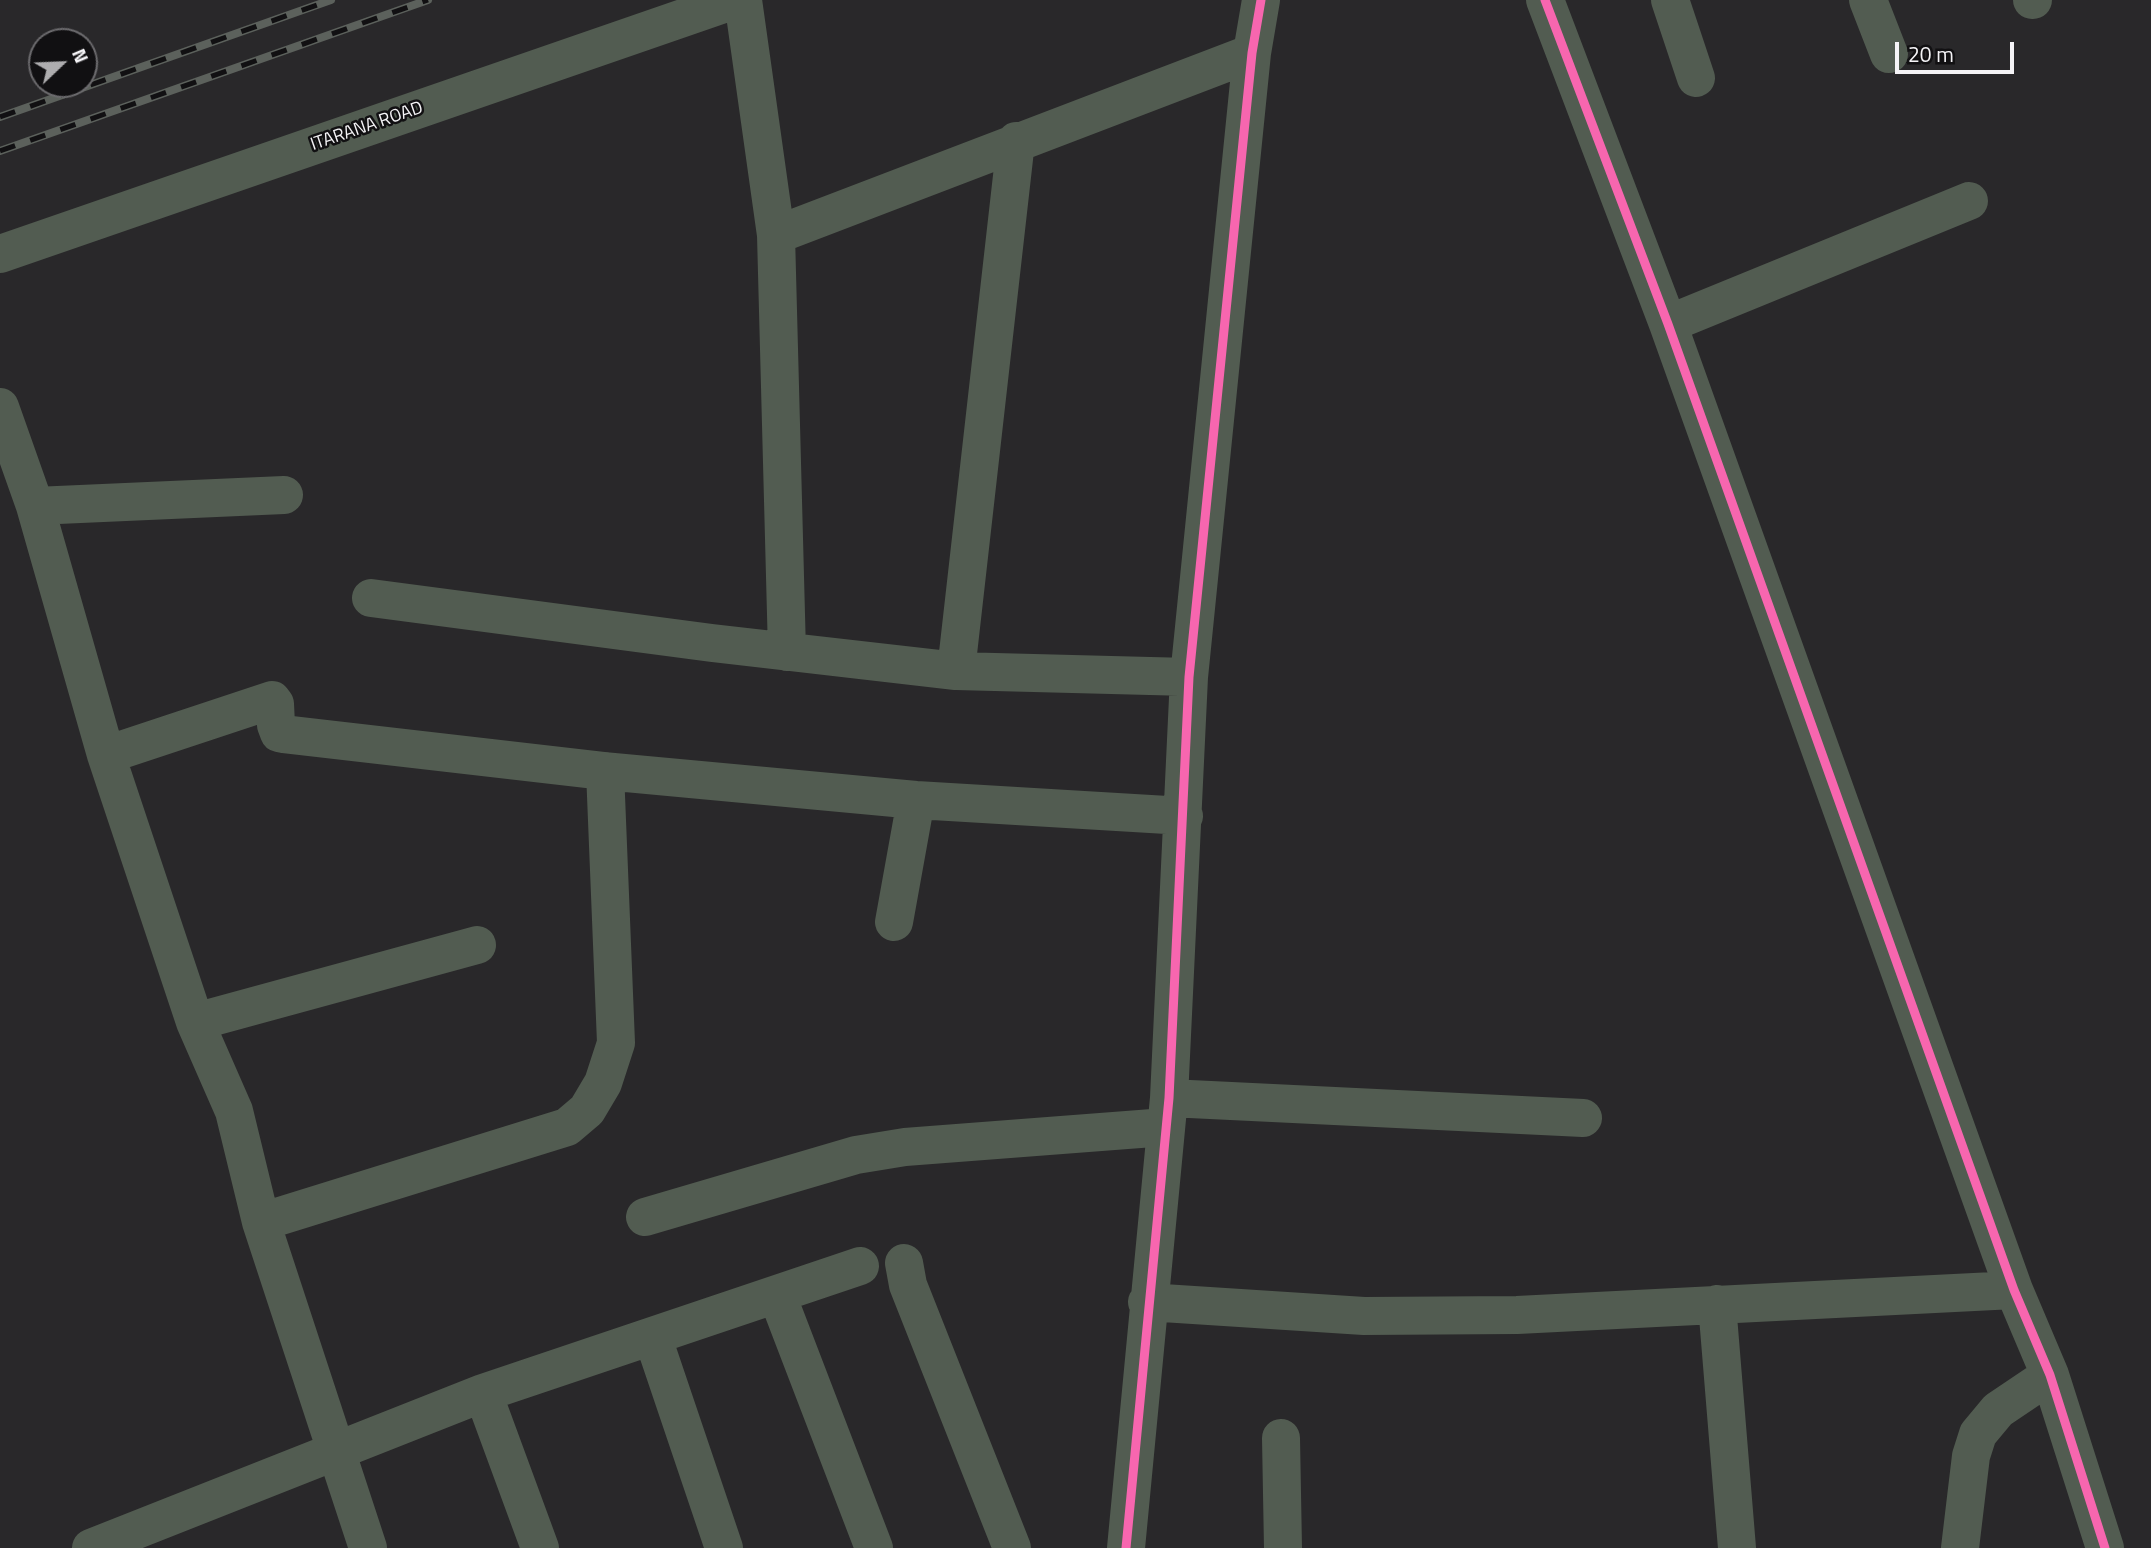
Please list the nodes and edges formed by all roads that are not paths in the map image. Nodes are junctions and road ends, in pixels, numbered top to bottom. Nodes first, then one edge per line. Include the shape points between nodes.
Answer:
1 (735, 0) edge
2 (743, 0) edge
3 (1261, 0) edge
4 (1545, 0) edge
5 (1670, 0) edge
6 (1868, 0) edge
7 (1252, 53) junction
8 (1889, 54) dead end
9 (1696, 78) dead end
10 (1016, 141) junction
11 (1969, 201) dead end
12 (776, 235) junction
13 (0, 254) edge
14 (1668, 324) junction
15 (0, 407) edge
16 (284, 495) dead end
17 (35, 506) junction
18 (371, 598) dead end
19 (787, 652) junction
20 (956, 671) junction
21 (1189, 677) junction
22 (106, 755) junction
23 (605, 771) junction
24 (916, 800) junction
25 (1184, 816) junction
26 (894, 922) dead end
27 (477, 945) dead end
28 (195, 1022) junction
29 (1167, 1112) junction
30 (1583, 1118) dead end
31 (645, 1217) dead end
32 (261, 1222) junction
33 (904, 1263) dead end
34 (860, 1266) dead end
35 (2014, 1290) junction
36 (777, 1295) junction
37 (1147, 1302) junction
38 (1717, 1304) junction
39 (653, 1338) junction
40 (2050, 1375) junction
41 (483, 1393) junction
42 (1281, 1438) dead end
43 (335, 1453) junction
44 (152, 1536) edge
45 (91, 1548) edge
46 (368, 1548) edge
47 (540, 1548) edge
48 (724, 1548) edge
49 (874, 1548) edge
50 (1012, 1548) edge
51 (1126, 1548) edge
52 (1283, 1548) edge
53 (1737, 1548) edge
54 (1960, 1548) edge
55 (2105, 1548) edge

1 - 13 street, ITARANA ROAD
2 - 12 street
3 - 7 street
4 - 14 street
5 - 9 street
6 - 8 street
7 - 10 street
7 - 21 street
10 - 12 street
10 - 20 street
11 - 14 street
12 - 19 street
14 - 35 street
15 - 17 street
16 - 17 street
17 - 22 street
18 - 19 street
19 - 20 street
20 - 21 street
21 - 25 street
22 - 23 street via 272,700 279,733
22 - 28 street
23 - 24 street
23 - 32 street via 616,1043 603,1083 587,1110 567,1127
24 - 25 street
24 - 26 street
25 - 29 street
27 - 28 street
28 - 32 street via 234,1111
29 - 30 street
29 - 31 street via 856,1155
29 - 37 street
32 - 43 street
33 - 50 street via 908,1285
34 - 36 street
35 - 38 street
35 - 40 street
36 - 39 street
36 - 49 street
37 - 38 street via 1364,1316 1517,1315
37 - 51 street
38 - 53 street
39 - 41 street
39 - 48 street
40 - 54 street via 1998,1410 1978,1434
40 - 55 street
41 - 43 street
41 - 47 street
42 - 52 street
43 - 44 street
43 - 46 street
44 - 45 street

